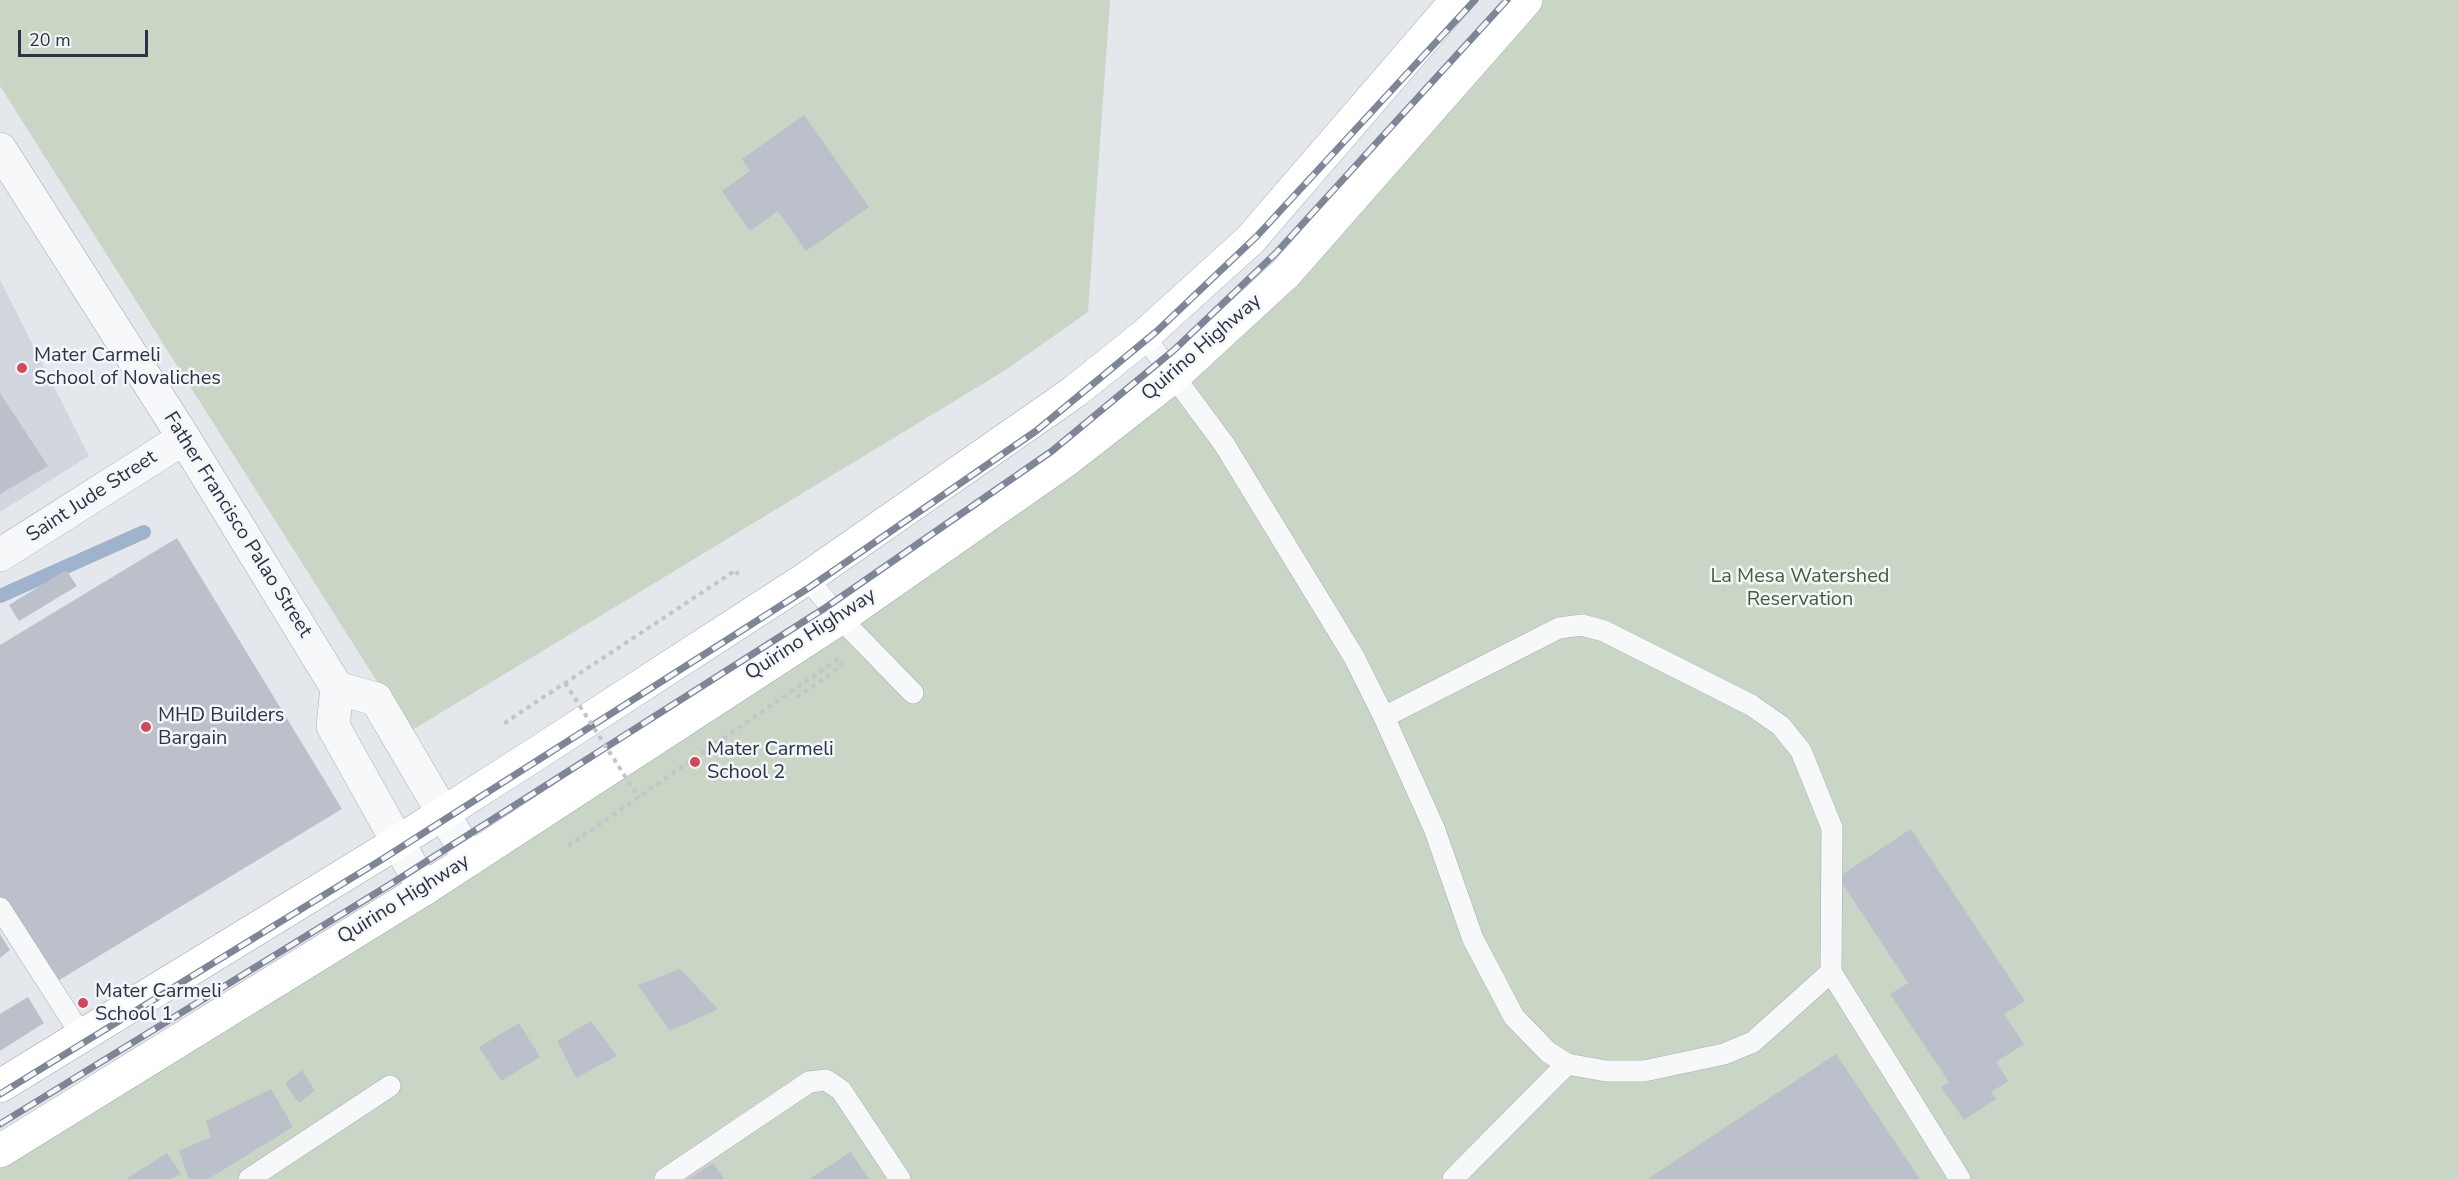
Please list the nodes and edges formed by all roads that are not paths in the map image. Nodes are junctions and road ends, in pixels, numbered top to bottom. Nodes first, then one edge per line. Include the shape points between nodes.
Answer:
1 (1457, 0) edge
2 (1526, 0) edge
3 (0, 150) edge
4 (1144, 336) junction
5 (1174, 376) junction
6 (183, 438) junction
7 (0, 555) edge
8 (807, 578) junction
9 (840, 618) junction
10 (338, 688) junction
11 (913, 693) dead end
12 (1384, 717) junction
13 (442, 812) junction
14 (398, 842) junction
15 (470, 859) junction
16 (424, 889) junction
17 (0, 908) edge
18 (1831, 972) junction
19 (82, 1036) junction
20 (1567, 1064) junction
21 (0, 1086) edge
22 (390, 1086) dead end
23 (0, 1151) edge
24 (249, 1179) edge
25 (665, 1179) edge
26 (900, 1179) edge
27 (1453, 1179) edge
28 (1960, 1179) edge

1 - 4 main road via 1250,240
2 - 5 main road, Quirino Highway via 1286,273
3 - 6 street, Father Francisco Palao Street
4 - 5 lane
4 - 8 main road via 1074,392
5 - 9 main road, Quirino Highway via 1065,461
5 - 12 lane via 1224,444 1354,657
6 - 7 street, Saint Jude Street
6 - 10 street, Father Francisco Palao Street
8 - 9 lane
8 - 13 main road
9 - 11 lane
9 - 15 main road, Quirino Highway
10 - 13 street via 376,699
10 - 14 street via 333,726
12 - 18 lane via 1559,628 1582,625 1604,631 1751,705 1781,726 1801,751 1832,828
12 - 20 lane via 1434,828 1473,939 1514,1017 1548,1052
13 - 14 main road
13 - 15 street
14 - 16 street
14 - 19 main road
15 - 16 main road, Quirino Highway
16 - 23 main road, Quirino Highway
17 - 19 lane
18 - 20 lane via 1753,1042 1724,1054 1644,1071 1606,1071
18 - 28 lane
19 - 21 main road
20 - 27 lane
22 - 24 lane
25 - 26 lane via 809,1082 826,1080 841,1090

